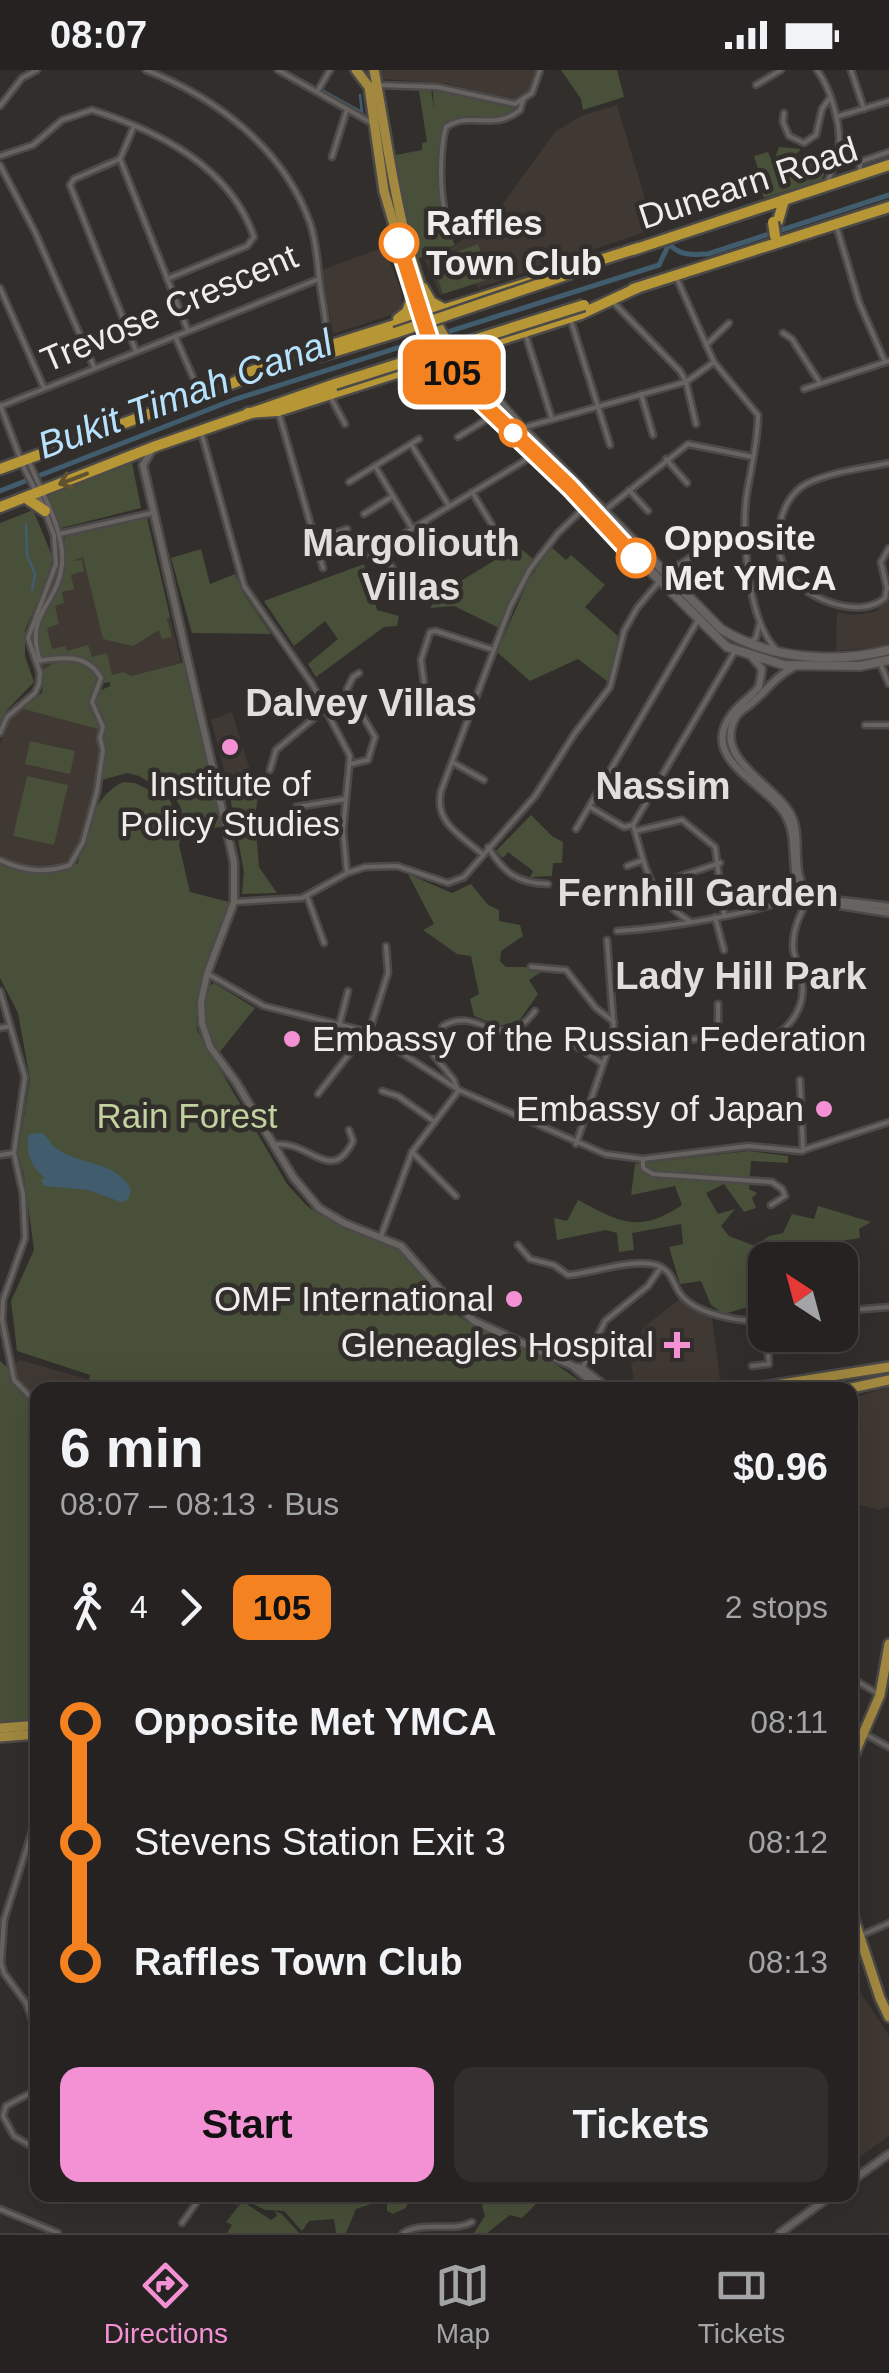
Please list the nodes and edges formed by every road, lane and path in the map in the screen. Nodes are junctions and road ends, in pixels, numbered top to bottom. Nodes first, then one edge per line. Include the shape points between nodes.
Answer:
1 (37, 70) edge
2 (146, 70) edge
3 (330, 70) edge
4 (356, 70) edge
5 (365, 70) edge
6 (374, 70) edge
7 (540, 70) edge
8 (781, 70) edge
9 (817, 70) edge
10 (851, 70) edge
11 (281, 71) edge
12 (756, 85) dead end
13 (373, 86) junction
14 (317, 92) junction
15 (830, 99) junction
16 (523, 100) junction
17 (889, 101) edge
18 (0, 106) edge
19 (348, 109) junction
20 (864, 109) junction
21 (784, 114) dead end
22 (836, 117) dead end
23 (375, 124) junction
24 (134, 126) junction
25 (889, 152) edge
26 (0, 156) edge
27 (332, 156) dead end
28 (120, 159) junction
29 (889, 165) edge
30 (0, 166) edge
31 (862, 175) junction
32 (826, 186) junction
33 (784, 200) junction
34 (889, 206) edge
35 (762, 207) junction
36 (775, 222) junction
37 (836, 224) junction
38 (456, 233) dead end
39 (779, 235) junction
40 (794, 239) junction
41 (638, 248) junction
42 (766, 248) junction
43 (676, 276) junction
44 (167, 279) junction
45 (319, 279) junction
46 (0, 288) edge
47 (637, 288) junction
48 (418, 292) junction
49 (612, 302) junction
50 (445, 309) junction
51 (425, 314) junction
52 (570, 318) junction
53 (730, 323) dead end
54 (188, 330) junction
55 (380, 330) junction
56 (525, 332) junction
57 (783, 333) dead end
58 (175, 336) junction
59 (706, 344) junction
60 (326, 347) junction
61 (474, 349) junction
62 (136, 350) junction
63 (456, 354) junction
64 (441, 358) junction
65 (887, 361) edge
66 (714, 362) junction
67 (419, 365) junction
68 (94, 368) junction
69 (466, 368) junction
70 (454, 376) junction
71 (686, 382) junction
72 (820, 384) junction
73 (44, 388) junction
74 (332, 389) junction
75 (804, 389) dead end
76 (200, 392) junction
77 (641, 394) junction
78 (0, 406) edge
79 (599, 407) junction
80 (278, 411) junction
81 (248, 413) junction
82 (494, 414) junction
83 (552, 419) junction
84 (346, 424) dead end
85 (696, 424) dead end
86 (522, 428) junction
87 (200, 430) junction
88 (653, 436) dead end
89 (458, 438) dead end
90 (420, 439) dead end
91 (411, 444) junction
92 (610, 445) dead end
93 (154, 447) junction
94 (534, 455) junction
95 (754, 457) junction
96 (126, 458) junction
97 (666, 459) junction
98 (24, 461) junction
99 (889, 463) edge
100 (143, 464) junction
101 (374, 466) junction
102 (0, 468) edge
103 (349, 482) dead end
104 (687, 483) dead end
105 (629, 490) junction
106 (35, 491) junction
107 (472, 492) junction
108 (393, 496) junction
109 (591, 505) junction
110 (449, 506) junction
111 (0, 507) edge
112 (605, 510) junction
113 (45, 511) joint
114 (648, 511) dead end
115 (152, 513) junction
116 (364, 514) dead end
117 (424, 521) junction
118 (602, 521) junction
119 (492, 525) dead end
120 (412, 528) junction
121 (347, 529) dead end
122 (56, 535) junction
123 (724, 535) dead end
124 (314, 540) junction
125 (380, 548) junction
126 (889, 548) edge
127 (444, 553) dead end
128 (368, 555) dead end
129 (323, 568) dead end
130 (665, 571) junction
131 (659, 582) junction
132 (406, 590) dead end
133 (698, 620) junction
134 (759, 624) junction
135 (746, 644) junction
136 (494, 650) junction
137 (735, 650) junction
138 (889, 650) edge
139 (782, 654) junction
140 (752, 657) junction
141 (38, 661) junction
142 (885, 662) edge
143 (800, 666) junction
144 (360, 673) dead end
145 (889, 684) edge
146 (426, 698) dead end
147 (326, 708) junction
148 (865, 725) dead end
149 (889, 725) edge
150 (0, 733) edge
151 (452, 762) junction
152 (351, 764) junction
153 (270, 770) dead end
154 (484, 780) dead end
155 (346, 800) junction
156 (296, 807) dead end
157 (590, 807) junction
158 (634, 828) junction
159 (576, 829) dead end
160 (488, 846) junction
161 (482, 854) junction
162 (0, 860) edge
163 (642, 861) junction
164 (720, 863) junction
165 (627, 866) dead end
166 (346, 873) junction
167 (794, 874) junction
168 (674, 878) dead end
169 (548, 884) dead end
170 (652, 888) junction
171 (633, 893) dead end
172 (807, 894) junction
173 (307, 896) junction
174 (786, 899) junction
175 (234, 902) junction
176 (822, 902) junction
177 (889, 910) edge
178 (802, 912) junction
179 (724, 914) junction
180 (716, 917) junction
181 (691, 922) junction
182 (616, 931) dead end
183 (607, 940) dead end
184 (324, 943) dead end
185 (386, 946) dead end
186 (724, 950) dead end
187 (531, 967) dead end
188 (208, 974) junction
189 (0, 991) edge
190 (348, 991) dead end
191 (718, 1004) dead end
192 (535, 1012) dead end
193 (614, 1022) junction
194 (10, 1026) junction
195 (339, 1026) junction
196 (0, 1028) edge
197 (368, 1032) junction
198 (718, 1038) junction
199 (567, 1040) dead end
200 (676, 1041) dead end
201 (603, 1064) junction
202 (800, 1080) dead end
203 (458, 1089) junction
204 (382, 1091) dead end
205 (318, 1094) dead end
206 (435, 1122) junction
207 (889, 1122) edge
208 (348, 1130) dead end
209 (576, 1144) junction
210 (273, 1145) junction
211 (804, 1151) junction
212 (412, 1152) junction
213 (14, 1153) junction
214 (0, 1155) edge
215 (643, 1159) junction
216 (456, 1196) dead end
217 (771, 1205) dead end
218 (381, 1236) junction
219 (518, 1245) dead end
220 (661, 1267) junction
221 (889, 1307) edge
222 (858, 1310) edge
223 (748, 1320) edge
224 (768, 1353) dead end
225 (0, 1357) edge
226 (8, 1358) junction
227 (752, 1366) dead end
228 (889, 1367) edge
229 (579, 1370) junction
230 (889, 1380) edge
231 (592, 1382) edge
232 (598, 1382) edge
233 (813, 1382) edge
234 (858, 1387) edge
235 (30, 1398) edge
236 (889, 1644) edge
237 (886, 1676) edge
238 (858, 1682) edge
239 (880, 1695) junction
240 (30, 1726) edge
241 (0, 1728) edge
242 (865, 1734) junction
243 (30, 1735) edge
244 (0, 1737) edge
245 (889, 1747) edge
246 (858, 1748) edge
247 (30, 1837) edge
248 (889, 1922) edge
249 (2, 1923) edge
250 (858, 1934) edge
251 (859, 1937) junction
252 (30, 2014) edge
253 (888, 2016) edge
254 (30, 2093) edge
255 (30, 2145) edge
256 (889, 2154) edge
257 (858, 2176) edge
258 (197, 2202) edge
259 (822, 2202) edge
260 (0, 2209) edge
261 (472, 2222) dead end
262 (182, 2223) dead end
263 (58, 2233) edge
264 (404, 2233) edge
265 (780, 2233) edge

1 - 18 street
2 - 45 street, Trevose Crescent via 212,102 272,157 310,224
3 - 14 street
4 - 13 main road
5 - 13 main road
6 - 13 main road
7 - 16 street
8 - 12 street
9 - 15 street
10 - 20 street
11 - 14 street
13 - 16 street via 435,86 508,104
13 - 23 main road
13 - 48 main road
14 - 19 street
15 - 21 street via 816,135 804,143 789,136
15 - 32 street via 839,146
16 - 38 street via 502,121 462,120 446,127 442,183 446,222
17 - 20 street
19 - 23 street
19 - 27 street
20 - 22 street
23 - 48 main road via 384,191
24 - 26 street via 88,111 57,123 33,145
24 - 28 street
24 - 44 street via 186,152 223,184 254,236 250,244
25 - 31 street via 860,162
28 - 44 street
28 - 62 street via 70,186
29 - 31 highway, Dunearn Road
30 - 68 street
31 - 32 highway, Dunearn Road
32 - 33 highway, Dunearn Road
33 - 35 highway, Dunearn Road
33 - 36 highway
34 - 37 highway
35 - 36 highway
35 - 41 highway, Dunearn Road
36 - 39 highway, bridge
37 - 40 highway
37 - 65 street via 859,302
39 - 40 highway
39 - 42 highway
40 - 42 highway
41 - 50 highway
41 - 60 highway, Dunearn Road, bridge
42 - 43 highway
43 - 47 highway
43 - 59 street
44 - 54 street
45 - 54 street, Trevose Crescent
45 - 60 street
46 - 73 street
47 - 49 highway
47 - 74 highway, bridge
48 - 50 highway
48 - 51 main road
48 - 55 highway via 407,312
49 - 52 highway
49 - 71 street
50 - 51 highway
51 - 55 highway
51 - 63 main road
51 - 64 main road, bridge via 424,329
52 - 56 highway
52 - 79 street
53 - 59 street
54 - 58 street, Trevose Crescent
55 - 60 highway
56 - 61 highway
56 - 83 street
57 - 72 street
58 - 62 street, Trevose Crescent
58 - 76 street
59 - 66 street
60 - 76 highway, Dunearn Road
61 - 63 highway
61 - 69 highway
62 - 68 street, Trevose Crescent
63 - 64 highway
63 - 69 main road
64 - 67 highway
64 - 70 main road
65 - 72 street
66 - 71 street
66 - 95 street via 758,415
67 - 70 highway
67 - 74 highway
68 - 73 street, Trevose Crescent
69 - 86 main road
70 - 82 main road
71 - 77 street
71 - 85 street
72 - 75 street
73 - 78 street, Trevose Crescent
74 - 80 highway
74 - 81 highway
74 - 84 street
76 - 98 highway, Dunearn Road
77 - 79 street
77 - 88 street
78 - 98 street
79 - 83 street
79 - 92 street
80 - 81 highway
80 - 124 street
81 - 87 highway
82 - 89 street
82 - 94 main road
83 - 86 street
86 - 109 main road
87 - 93 highway
87 - 147 street via 244,586
90 - 91 street
91 - 101 street
91 - 110 street
93 - 96 highway
93 - 100 street
94 - 107 street
94 - 109 main road
95 - 97 street via 690,444
95 - 134 street via 745,535
96 - 100 street
96 -> 106 highway
97 - 104 street
97 - 105 street
98 - 102 highway, Dunearn Road
98 - 106 street
99 - 126 street via 804,485 787,502 779,534 785,568 796,584 846,606 864,608 885,598 881,562
100 - 115 street
101 - 103 street
101 - 108 street
105 - 112 street
105 - 114 street
106 - 111 highway
106 - 113 highway
106 - 122 street
107 - 110 street
107 - 119 street
108 - 116 street
108 - 120 street
109 - 112 main road
109 - 118 main road
109 - 136 street via 530,570
110 - 117 street
112 - 118 street
112 - 130 main road
113 - 122 street
115 - 122 street
115 - 175 street via 222,799
117 - 120 street
117 - 127 street
118 - 131 main road
120 - 125 street
121 - 124 street
122 - 141 street via 60,575 31,638
123 - 130 street
124 - 129 street
125 - 128 street
125 - 132 street
130 - 131 street
130 - 135 main road via 721,629
131 - 133 main road
131 - 160 street via 628,622 601,702 530,804
133 - 137 main road
133 - 157 street
134 - 135 street via 756,638
134 - 139 street
135 - 139 main road
136 - 146 street via 430,632 421,660
136 - 151 street
137 - 140 main road
137 - 158 street
138 - 139 main road
140 - 143 main road
140 - 167 street via 762,680 726,723 724,748 733,767 785,815
141 - 150 street via 35,694 15,707
141 - 162 street via 82,660 100,678 92,702 104,728 97,791 70,866 32,871
142 - 143 main road
142 - 145 street
143 - 172 street via 740,712 732,734 740,762 792,817
144 - 152 street via 347,689 375,737 368,760
147 - 152 street
147 - 153 street via 276,750
148 - 149 street
151 - 154 street
151 - 161 street via 439,808
152 - 155 street
155 - 156 street
155 - 166 street
157 - 158 street
157 - 159 street
158 - 163 street
158 - 164 street via 686,821 716,847
160 - 161 street
160 - 169 street via 518,880
161 - 166 street via 464,876 448,883 398,866
163 - 165 street
163 - 170 street
164 - 168 street
164 - 179 street
166 - 173 street
167 - 172 street
167 - 174 street
170 - 171 street
170 - 181 street
172 - 174 street
172 - 176 street
172 - 177 street
172 - 178 street
173 - 175 street
173 - 184 street
174 - 179 street
175 - 188 street
176 - 177 street
176 - 178 street
178 - 198 street via 793,941 803,981 800,1006 788,1028 756,1042
179 - 180 street
180 - 181 street
180 - 186 street
181 - 182 street
183 - 193 street
185 - 197 street via 388,973
187 - 193 street via 566,970
188 - 195 street via 264,1006
188 - 210 street via 201,1002 205,1035
189 - 194 street
190 - 195 street
191 - 198 street
192 - 203 street via 511,1032 462,1019 443,1026 430,1052
193 - 201 street
194 - 196 street
194 - 213 street via 25,1077
195 - 197 street
197 - 203 street
197 - 205 street
198 - 200 street
199 - 201 street
201 - 209 street
202 - 211 street
203 - 206 street
203 - 209 street
204 - 206 street
206 - 212 street
207 - 211 street
208 - 210 street via 354,1141 338,1161 290,1144
209 - 215 street
210 - 218 street via 319,1208
211 - 215 street via 741,1146
212 - 216 street
212 - 218 street
213 - 214 street
213 - 226 street via 26,1238 3,1300
215 - 217 street via 653,1174 772,1182 785,1196
218 - 229 street via 401,1246 469,1317
219 - 220 street via 533,1261 568,1275 640,1263
220 - 223 street via 690,1303
220 - 229 street via 605,1321
221 - 222 street
224 - 227 street via 769,1364
225 - 226 street
226 - 235 street via 16,1385
228 - 233 main road
229 - 231 street
229 - 232 street
230 - 234 main road
236 - 237 main road
237 - 239 main road
238 - 239 street
239 - 242 main road
240 - 241 main road
242 - 245 street
242 - 246 main road
243 - 244 main road
247 - 249 street
248 - 251 street
249 - 252 street via 2,1969
250 - 251 main road
251 - 253 main road
254 - 255 street via 6,2106 2,2116 14,2136
256 - 257 street
258 - 262 street
259 - 265 street
260 - 263 street
261 - 264 street via 458,2230 418,2227

